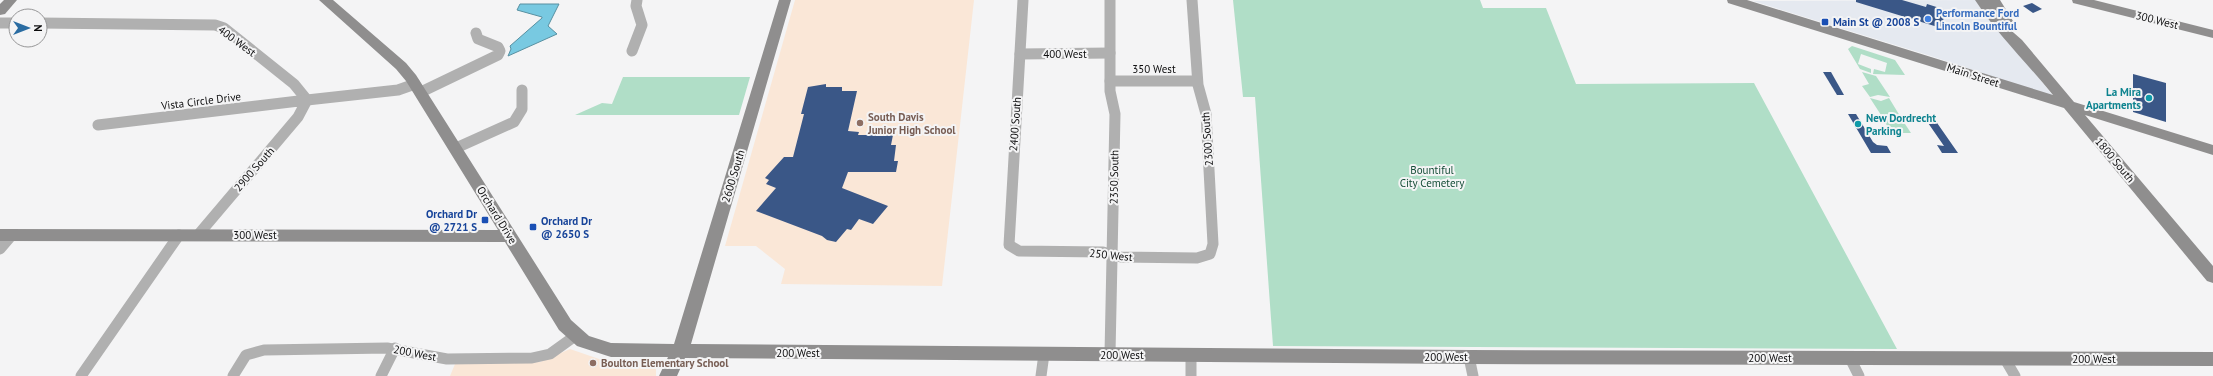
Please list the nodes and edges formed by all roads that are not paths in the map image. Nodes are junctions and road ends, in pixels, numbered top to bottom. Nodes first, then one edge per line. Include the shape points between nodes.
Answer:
1 (11, 0) edge
2 (325, 0) edge
3 (637, 0) edge
4 (785, 0) edge
5 (1023, 0) edge
6 (1110, 0) edge
7 (1192, 0) edge
8 (1733, 0) edge
9 (1981, 0) edge
10 (1994, 0) edge
11 (2078, 0) edge
12 (0, 11) edge
13 (48, 23) edge
14 (476, 33) dead end
15 (2213, 34) edge
16 (2017, 43) junction
17 (632, 51) dead end
18 (1110, 53) junction
19 (1020, 54) junction
20 (1110, 81) junction
21 (1197, 81) junction
22 (418, 88) junction
23 (522, 90) dead end
24 (307, 100) junction
25 (2070, 106) junction
26 (98, 125) dead end
27 (456, 148) junction
28 (2213, 150) edge
29 (6, 235) edge
30 (179, 235) junction
31 (198, 235) junction
32 (510, 236) junction
33 (1011, 248) joint
34 (0, 249) edge
35 (1210, 254) joint
36 (1112, 255) junction
37 (2213, 277) edge
38 (575, 336) junction
39 (395, 348) junction
40 (679, 352) junction
41 (1044, 354) junction
42 (1110, 354) junction
43 (1191, 355) junction
44 (1469, 357) junction
45 (1850, 358) junction
46 (2005, 359) junction
47 (2213, 359) edge
48 (81, 376) edge
49 (233, 376) edge
50 (381, 376) edge
51 (668, 376) edge
52 (1040, 376) edge
53 (1192, 376) edge
54 (1473, 376) edge
55 (1859, 376) edge
56 (2014, 376) edge

1 - 12 street
2 - 22 street, Orchard Drive via 402,66
3 - 17 street via 636,6 642,25
4 - 40 street, 2600 South
5 - 19 street, 2400 South
6 - 18 street, 2350 South
7 - 21 street, 2300 South
8 - 25 street, Main Street
9 - 16 street, 1800 South via 2001,29
10 - 16 street, 1800 South via 2013,29
11 - 15 street, 300 West
13 - 24 street, 400 West via 215,25 224,28 294,84
14 - 22 street via 478,39 498,47 498,55
16 - 25 street, 1800 South
18 - 19 street, 400 West
18 - 20 street, 2350 South
19 - 33 street, 2400 South via 1008,238
20 - 21 street, 350 West
20 - 36 street, 2350 South via 1115,110
21 - 35 street, 2300 South via 1206,114 1213,244
22 - 24 street
22 - 27 street, Orchard Drive
23 - 27 street via 522,109 514,122
24 - 26 street, Vista Circle Drive
24 - 31 street, 2900 South via 298,117
25 - 28 street, Main Street
25 - 37 street, 1800 South
27 - 32 street, Orchard Drive
29 - 30 street, 300 West
29 - 34 street
30 - 31 street, 300 West
30 - 48 street
31 - 32 street, 300 West
32 - 38 street, Orchard Drive via 565,325
33 - 36 street, 250 West via 1103,252
35 - 36 street, 250 West via 1197,258
36 - 42 street, 2350 South
38 - 39 street, 200 West via 550,354 532,358 441,358
38 - 40 street, Orchard Drive via 591,345 611,350
39 - 49 street, 200 West via 269,349 249,353
39 - 50 street
40 - 41 street, 200 West
40 - 51 street
41 - 42 street, 200 West
41 - 52 street
42 - 43 street, 200 West
43 - 44 street, 200 West
43 - 53 street
44 - 45 street, 200 West
44 - 54 street
45 - 46 street, 200 West
45 - 55 street
46 - 47 street, 200 West
46 - 56 street

